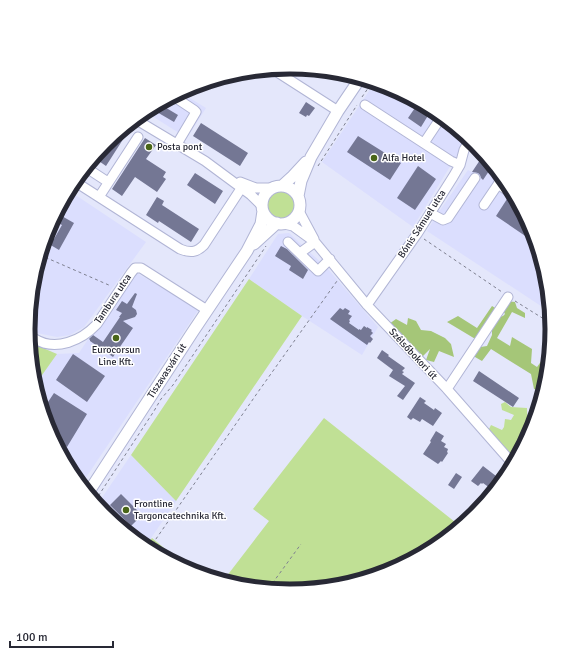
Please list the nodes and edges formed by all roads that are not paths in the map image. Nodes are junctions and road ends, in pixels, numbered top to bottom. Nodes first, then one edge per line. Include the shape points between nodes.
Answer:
1 (280, 74) edge
2 (357, 82) edge
3 (178, 100) edge
4 (365, 105) dead end
5 (338, 111) junction
6 (439, 121) edge
7 (140, 122) edge
8 (138, 137) dead end
9 (177, 144) junction
10 (424, 144) junction
11 (467, 145) edge
12 (311, 157) junction
13 (460, 165) junction
14 (90, 171) edge
15 (475, 178) dead end
16 (108, 182) junction
17 (499, 183) edge
18 (80, 185) edge
19 (282, 186) junction
20 (244, 188) junction
21 (271, 188) junction
22 (298, 196) junction
23 (99, 197) junction
24 (484, 205) dead end
25 (263, 208) junction
26 (299, 210) junction
27 (430, 213) junction
28 (280, 224) junction
29 (288, 242) dead end
30 (315, 242) junction
31 (247, 251) junction
32 (300, 253) junction
33 (330, 259) junction
34 (508, 297) road end
35 (367, 305) junction
36 (207, 310) junction
37 (35, 339) dead end
38 (446, 389) junction
39 (509, 459) edge
40 (91, 488) edge

1 - 5 street
2 - 5 main road
3 - 9 street via 196,112
4 - 10 street
5 - 12 main road
6 - 10 street
7 - 9 street
8 - 16 street
9 - 20 street
10 - 13 street
11 - 13 street, Bónis Sámuel utca
12 - 19 main road
12 - 22 main road
13 - 27 street, Bónis Sámuel utca
14 - 16 street
15 - 27 street via 448,218 443,220
16 - 23 street
17 - 24 street
18 - 23 street
19 - 21 main road
19 - 22 main road via 290,188
20 - 21 street
20 - 23 street via 204,245 192,252 180,249
20 - 25 street
21 - 25 main road via 264,196
22 - 26 main road
25 - 28 main road via 267,218
25 - 31 main road via 261,224
26 - 28 main road via 292,221
26 - 30 street
27 - 35 street, Bónis Sámuel utca
28 - 30 street via 293,226
28 - 31 main road
29 - 32 street
30 - 32 street
30 - 33 street, Szélsőbokori út
31 - 36 main road, Tiszavasvári út
32 - 33 street via 318,271
33 - 35 street, Szélsőbokori út
34 - 38 street
35 - 38 street, Szélsőbokori út
36 - 37 street, Tambura utca via 141,268 135,268 98,324 85,335 71,342 52,345
36 - 40 main road, Tiszavasvári út
38 - 39 street, Szélsőbokori út

